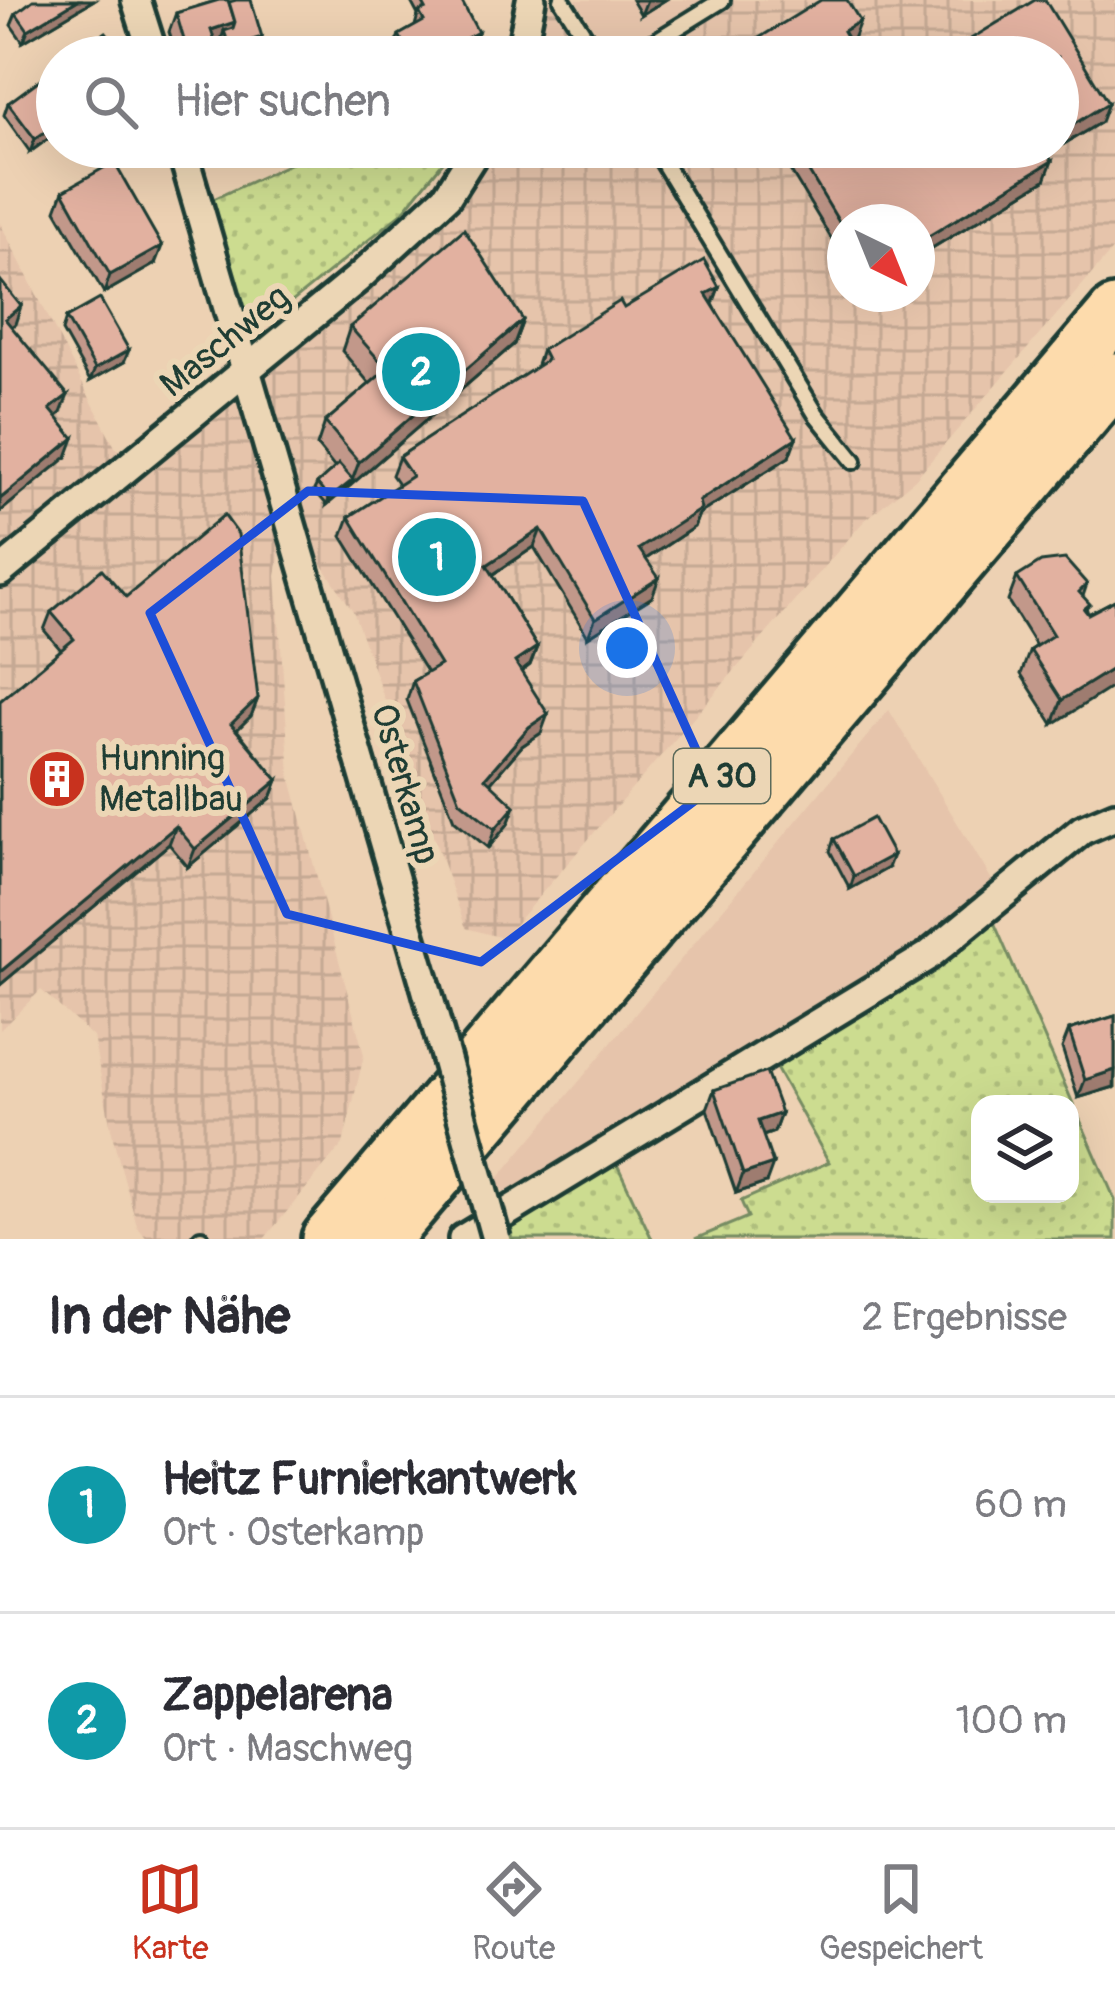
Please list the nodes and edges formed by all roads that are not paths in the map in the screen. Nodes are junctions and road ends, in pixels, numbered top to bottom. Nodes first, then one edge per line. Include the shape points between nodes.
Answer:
1 (136, 0) edge
2 (531, 0) edge
3 (562, 0) edge
4 (722, 0) edge
5 (147, 36) edge
6 (524, 36) edge
7 (585, 36) edge
8 (664, 36) edge
9 (187, 168) edge
10 (465, 168) edge
11 (667, 168) edge
12 (1115, 314) edge
13 (248, 370) junction
14 (1115, 379) edge
15 (854, 461) dead end
16 (0, 572) edge
17 (1115, 816) edge
18 (328, 1239) edge
19 (383, 1239) edge
20 (463, 1239) edge
21 (496, 1239) edge

1 - 5 street
2 - 6 street
3 - 7 lane
4 - 8 lane
9 - 13 street, Osterkamp
10 - 13 street, Maschweg via 447,196
11 - 15 lane via 816,414
12 - 18 highway, A 30
13 - 16 street, Maschweg
13 - 21 street, Osterkamp, bridge
14 - 19 highway, A 30
17 - 20 street via 1082,830 928,956

